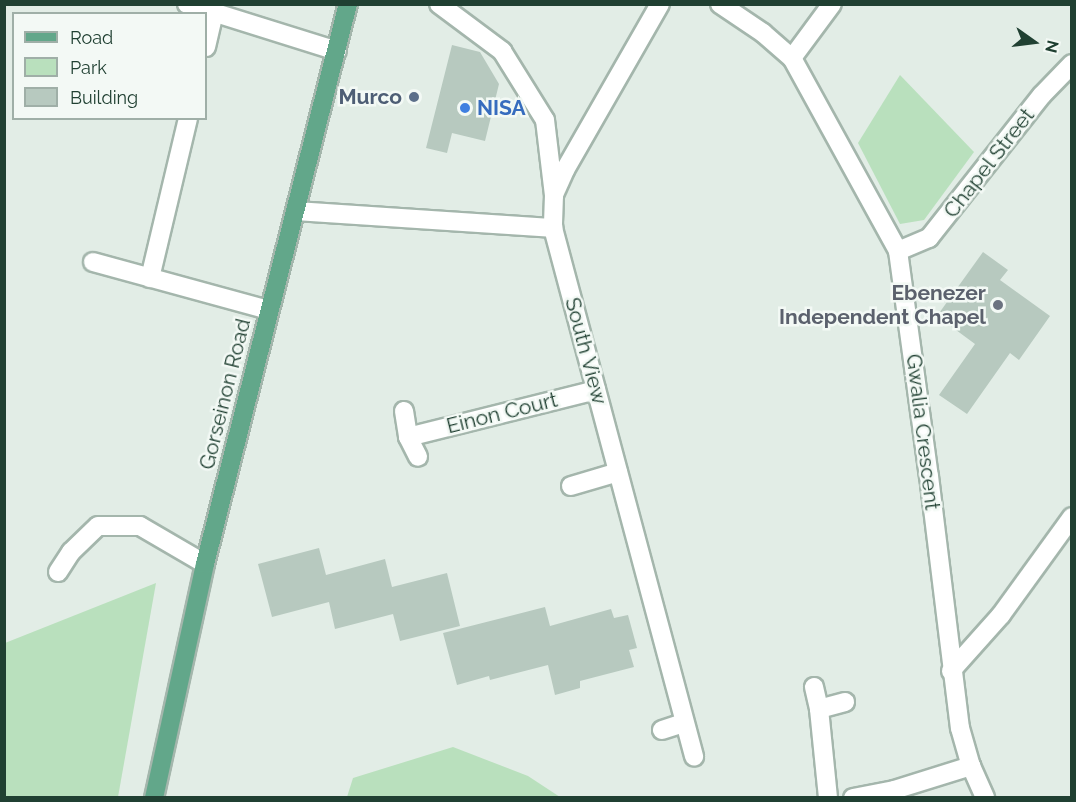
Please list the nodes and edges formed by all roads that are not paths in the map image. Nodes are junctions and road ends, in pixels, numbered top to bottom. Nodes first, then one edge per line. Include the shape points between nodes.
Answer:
1 (187, 4) edge
2 (348, 4) edge
3 (439, 4) edge
4 (660, 4) edge
5 (720, 4) edge
6 (832, 4) edge
7 (214, 11) junction
8 (207, 43) edge
9 (337, 51) junction
10 (792, 58) junction
11 (1071, 64) edge
12 (188, 120) edge
13 (554, 195) junction
14 (297, 211) junction
15 (553, 228) junction
16 (898, 250) junction
17 (93, 262) dead end
18 (150, 278) junction
19 (269, 310) junction
20 (596, 390) junction
21 (404, 411) dead end
22 (408, 436) junction
23 (418, 457) dead end
24 (618, 472) junction
25 (571, 486) dead end
26 (1071, 517) edge
27 (205, 564) junction
28 (58, 572) dead end
29 (951, 671) junction
30 (814, 687) dead end
31 (845, 702) dead end
32 (819, 708) junction
33 (684, 723) junction
34 (662, 730) dead end
35 (694, 756) dead end
36 (970, 766) junction
37 (154, 798) edge
38 (828, 798) edge
39 (853, 798) edge
40 (985, 798) edge

1 - 7 street
2 - 9 main road, Gorseinon Road
3 - 13 street via 502,51 545,120
4 - 13 street
5 - 10 street, Gwalia Crescent
6 - 10 street
7 - 8 street
7 - 9 street
9 - 14 main road, Gorseinon Road
10 - 16 street, Gwalia Crescent
11 - 16 street, Chapel Street via 928,238
12 - 18 street
13 - 15 street, South View
14 - 15 street
14 - 19 main road, Gorseinon Road
15 - 20 street, South View
16 - 29 street, Gwalia Crescent via 928,464
17 - 18 street
18 - 19 street
19 - 27 main road, Gorseinon Road
20 - 22 street, Einon Court
20 - 24 street, South View
21 - 22 street
22 - 23 street
24 - 25 street
24 - 33 street, South View
26 - 29 street via 1001,615
27 - 28 street via 140,526 98,526 71,552
27 - 37 main road, Gorseinon Road
29 - 36 street, Gwalia Crescent
30 - 32 street
31 - 32 street
32 - 38 street
33 - 34 street
33 - 35 street, South View
36 - 39 street via 894,790
36 - 40 street, Gwalia Crescent

